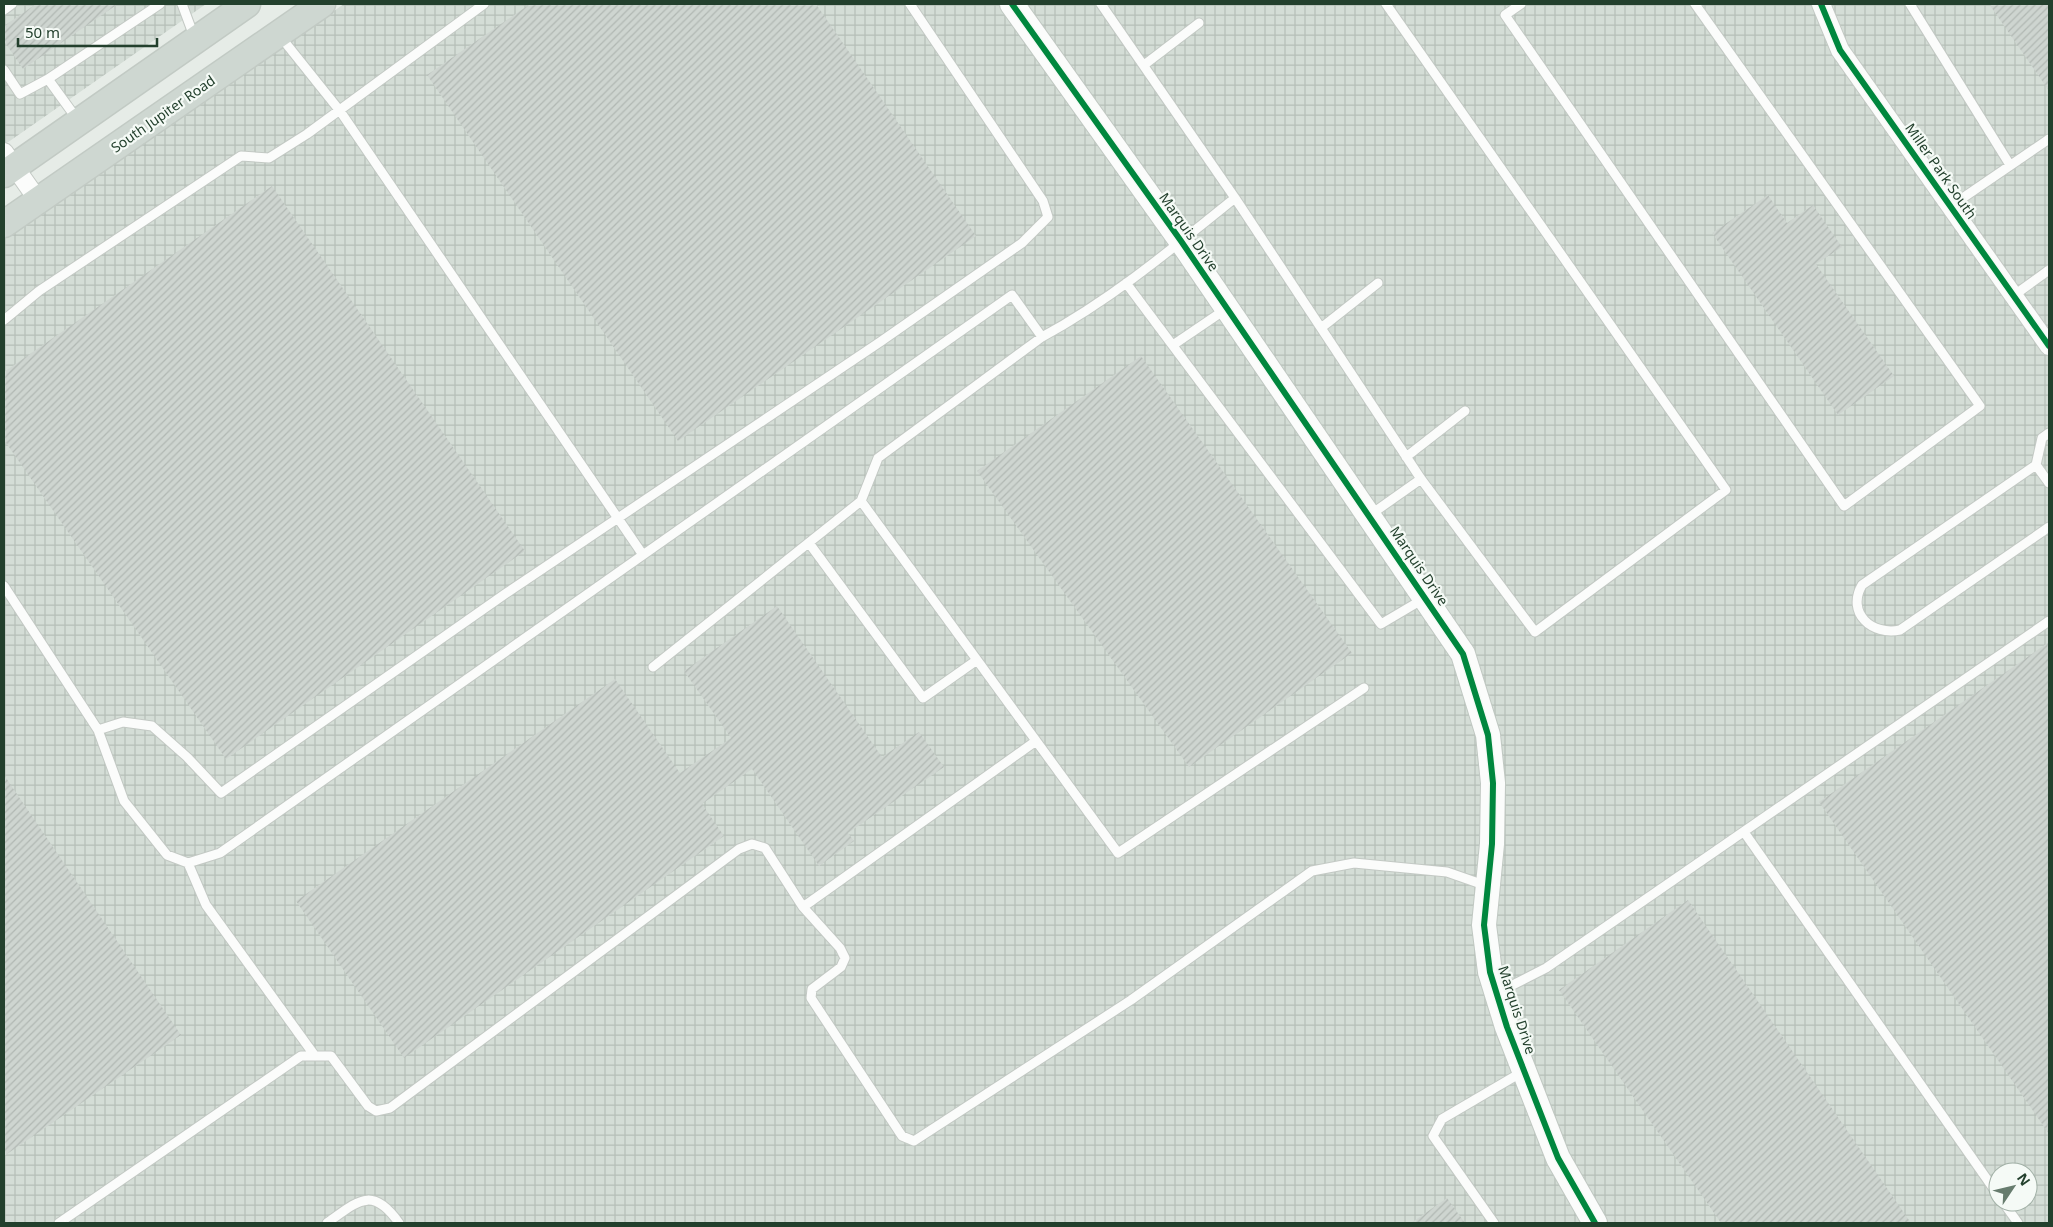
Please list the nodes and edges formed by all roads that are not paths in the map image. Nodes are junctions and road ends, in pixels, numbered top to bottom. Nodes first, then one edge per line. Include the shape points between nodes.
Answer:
1 (12, 4) edge
2 (160, 4) edge
3 (182, 4) edge
4 (246, 4) edge
5 (322, 4) edge
6 (484, 4) edge
7 (910, 4) edge
8 (1012, 4) edge
9 (1101, 4) edge
10 (1386, 4) edge
11 (1521, 4) edge
12 (1695, 4) edge
13 (1821, 4) edge
14 (1910, 4) edge
15 (4, 10) edge
16 (1199, 23) dead end
17 (278, 34) junction
18 (195, 40) junction
19 (1144, 65) junction
20 (4, 70) edge
21 (219, 75) junction
22 (48, 79) junction
23 (340, 111) junction
24 (79, 122) junction
25 (2049, 139) edge
26 (7, 164) edge
27 (2010, 165) junction
28 (1235, 198) junction
29 (38, 200) junction
30 (1950, 206) junction
31 (4, 224) edge
32 (1181, 241) junction
33 (2049, 270) edge
34 (1126, 283) junction
35 (1378, 283) dead end
36 (2013, 296) junction
37 (1227, 308) junction
38 (4, 320) edge
39 (1321, 328) junction
40 (1042, 337) junction
41 (1173, 345) junction
42 (2049, 346) edge
43 (1464, 411) dead end
44 (2049, 433) edge
45 (1406, 457) junction
46 (2036, 465) junction
47 (1421, 479) junction
48 (2049, 483) edge
49 (861, 501) junction
50 (1369, 516) junction
51 (618, 518) junction
52 (2049, 527) edge
53 (809, 543) junction
54 (643, 555) junction
55 (4, 586) edge
56 (1425, 597) junction
57 (2049, 621) edge
58 (977, 660) junction
59 (653, 667) dead end
60 (1364, 688) dead end
61 (98, 730) junction
62 (1036, 741) junction
63 (1744, 832) junction
64 (188, 863) junction
65 (1487, 886) junction
66 (804, 907) junction
67 (1497, 994) junction
68 (314, 1056) junction
69 (1524, 1071) junction
70 (1988, 1181) edge
71 (2010, 1212) edge
72 (59, 1223) edge
73 (327, 1223) edge
74 (399, 1223) edge
75 (1494, 1223) edge
76 (1595, 1223) edge
77 (2018, 1223) edge

1 - 15 lane
2 - 22 lane
3 - 18 lane
4 - 18 main road
5 - 17 main road, South Jupiter Road
6 - 23 lane
7 - 51 lane via 1043,201 1048,217 1022,243
8 - 32 street, Marquis Drive
9 - 19 lane
10 - 47 lane via 1726,490 1535,632
11 - 12 lane via 1505,15 1844,506 1980,406
13 - 30 street, Miller Park South via 1840,50
14 - 27 lane
16 - 19 lane
17 - 21 main road, South Jupiter Road
17 - 23 lane
18 - 21 main road
18 - 24 main road
19 - 28 lane
20 - 22 lane via 20,94
21 - 29 main road, South Jupiter Road
22 - 24 lane
23 - 38 lane via 269,158 242,156 39,291
23 - 51 lane
24 - 26 main road
25 - 27 lane
26 - 29 street
27 - 30 lane
28 - 32 lane
28 - 39 lane
29 - 31 main road, South Jupiter Road
30 - 36 street, Miller Park South
32 - 34 lane
32 - 37 street, Marquis Drive
33 - 36 lane
34 - 40 lane
34 - 41 lane
35 - 39 lane
36 - 42 street, Miller Park South
37 - 41 lane
37 - 50 street, Marquis Drive
39 - 45 lane
40 - 49 lane via 878,458
40 - 54 lane via 1012,295
41 - 56 lane via 1381,624
43 - 45 lane
44 - 46 lane via 2042,438
45 - 47 lane
46 - 48 lane
46 - 52 lane via 1862,585 1857,594 1858,610 1877,630 1900,630
47 - 50 lane
49 - 53 lane
49 - 58 lane
50 - 56 street, Marquis Drive
51 - 54 lane
51 - 61 lane via 221,793 152,726 123,722
53 - 58 lane via 923,698
53 - 59 lane
54 - 64 lane via 220,853
55 - 61 lane
56 - 65 street, Marquis Drive via 1463,654 1488,735 1493,783 1492,844
57 - 63 lane
58 - 62 lane
60 - 62 lane via 1118,853
61 - 64 lane via 124,800 166,855
62 - 66 lane
63 - 67 lane via 1546,968
63 - 70 lane
64 - 68 lane via 206,905
65 - 66 lane via 1447,872 1354,863 1312,871 1131,1000 914,1141 902,1136 810,998 812,989 840,967 845,958
65 - 67 street, Marquis Drive via 1484,925 1490,972
66 - 68 lane via 765,848 752,844 739,849 390,1108 376,1111 368,1106 331,1056
67 - 69 street, Marquis Drive
68 - 72 lane via 301,1056
69 - 75 lane via 1442,1119 1434,1136
69 - 76 street, Marquis Drive via 1558,1158
71 - 77 lane
73 - 74 lane via 361,1200 373,1200 382,1203

